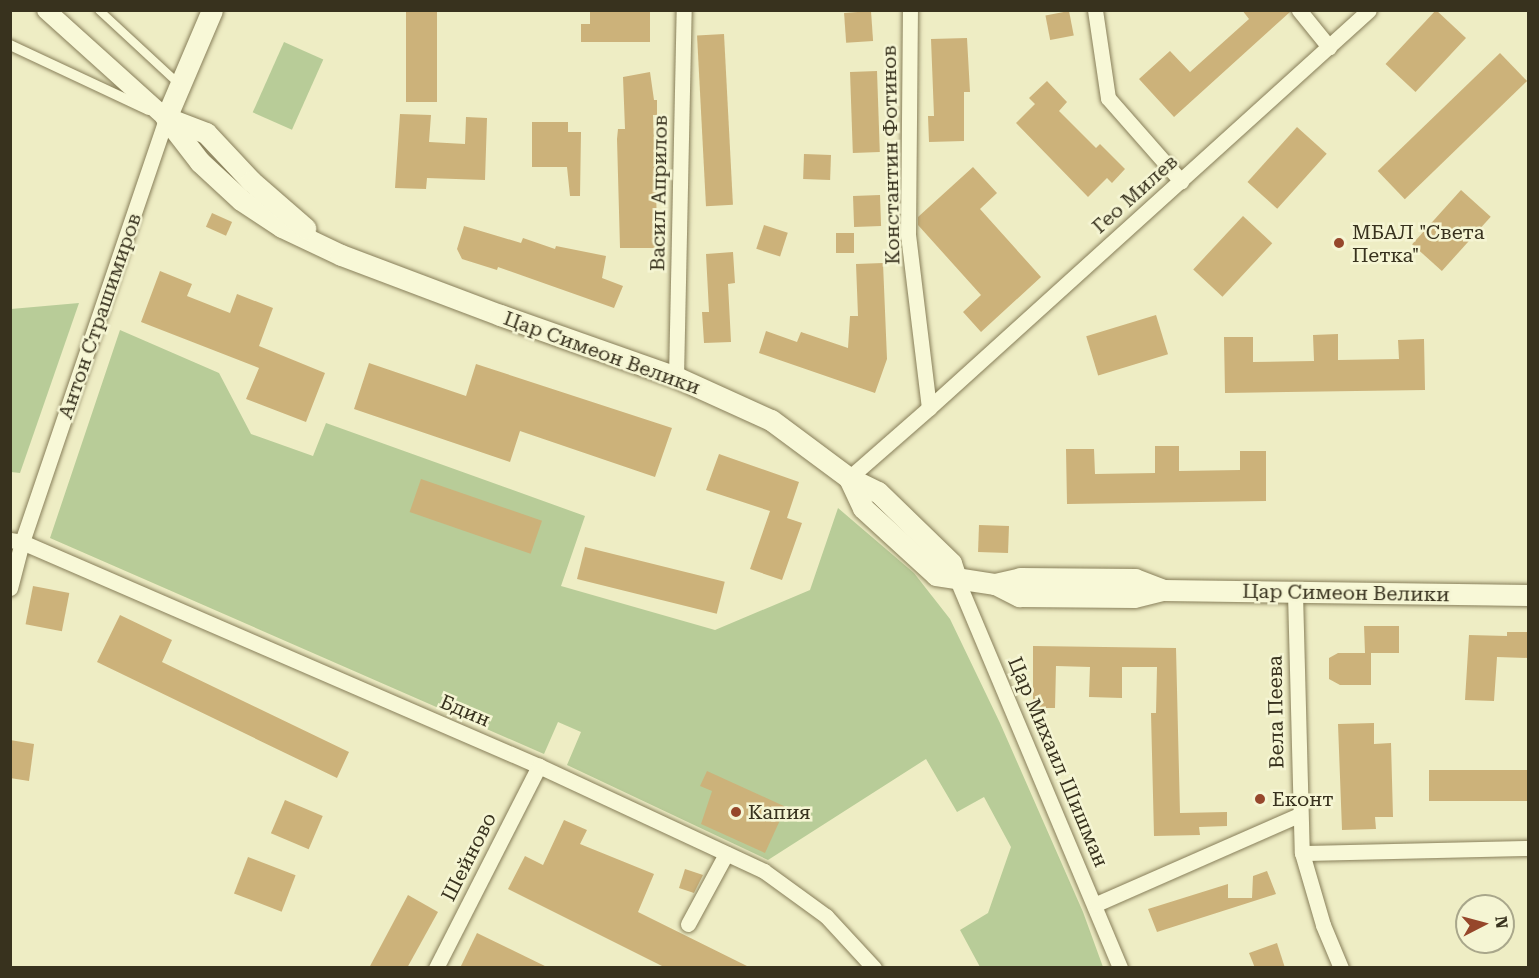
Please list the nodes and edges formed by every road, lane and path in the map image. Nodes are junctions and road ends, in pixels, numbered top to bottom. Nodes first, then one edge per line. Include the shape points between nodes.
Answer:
1 (46, 10) edge
2 (99, 10) edge
3 (212, 10) edge
4 (684, 10) edge
5 (910, 10) edge
6 (1095, 10) edge
7 (1299, 10) edge
8 (1369, 10) edge
9 (10, 45) edge
10 (1329, 47) junction
11 (181, 86) junction
12 (166, 118) junction
13 (1181, 181) junction
14 (676, 377) junction
15 (928, 408) junction
16 (849, 478) junction
17 (16, 541) edge
18 (955, 575) junction
19 (10, 588) edge
20 (1295, 593) junction
21 (1528, 595) edge
22 (539, 766) junction
23 (1299, 815) junction
24 (1528, 848) edge
25 (1302, 853) junction
26 (726, 854) junction
27 (1096, 904) junction
28 (688, 924) dead end
29 (436, 968) edge
30 (874, 968) edge
31 (1120, 968) edge
32 (1341, 968) edge

1 - 12 street, Цар Симеон Велики
2 - 11 lane
3 - 11 main road, Антон Страшимиров
4 - 14 street, Васил Априлов
5 - 15 street, Константин Фотинов via 909,235
6 - 13 street via 1108,98
7 - 10 street
8 - 10 street, Гео Милев
9 - 12 street
10 - 13 street, Гео Милев
11 - 12 main road, Антон Страшимиров
12 - 14 main road, Цар Симеон Велики via 200,162 241,200 282,227 340,255
12 - 17 street, Антон Страшимиров
13 - 15 street, Гео Милев
14 - 16 main road, Цар Симеон Велики via 771,420
15 - 16 street
16 - 18 main road, Цар Симеон Велики via 878,492 951,563
17 - 19 street, Антон Страшимиров
17 - 22 street, Бдин
18 - 20 main road, Цар Симеон Велики via 995,584 1020,578 1135,579 1163,590
18 - 27 street, Цар Михаил Шишман
20 - 21 main road, Цар Симеон Велики
20 - 23 street, Вела Пеева
22 - 26 street, Бдин
22 - 29 street, Шейново
23 - 25 street, Вела Пеева
23 - 27 street
24 - 25 street
25 - 32 street, Вела Пеева via 1323,925
26 - 28 street
26 - 30 street, Бдин via 790,887 834,923
27 - 31 street, Цар Михаил Шишман

